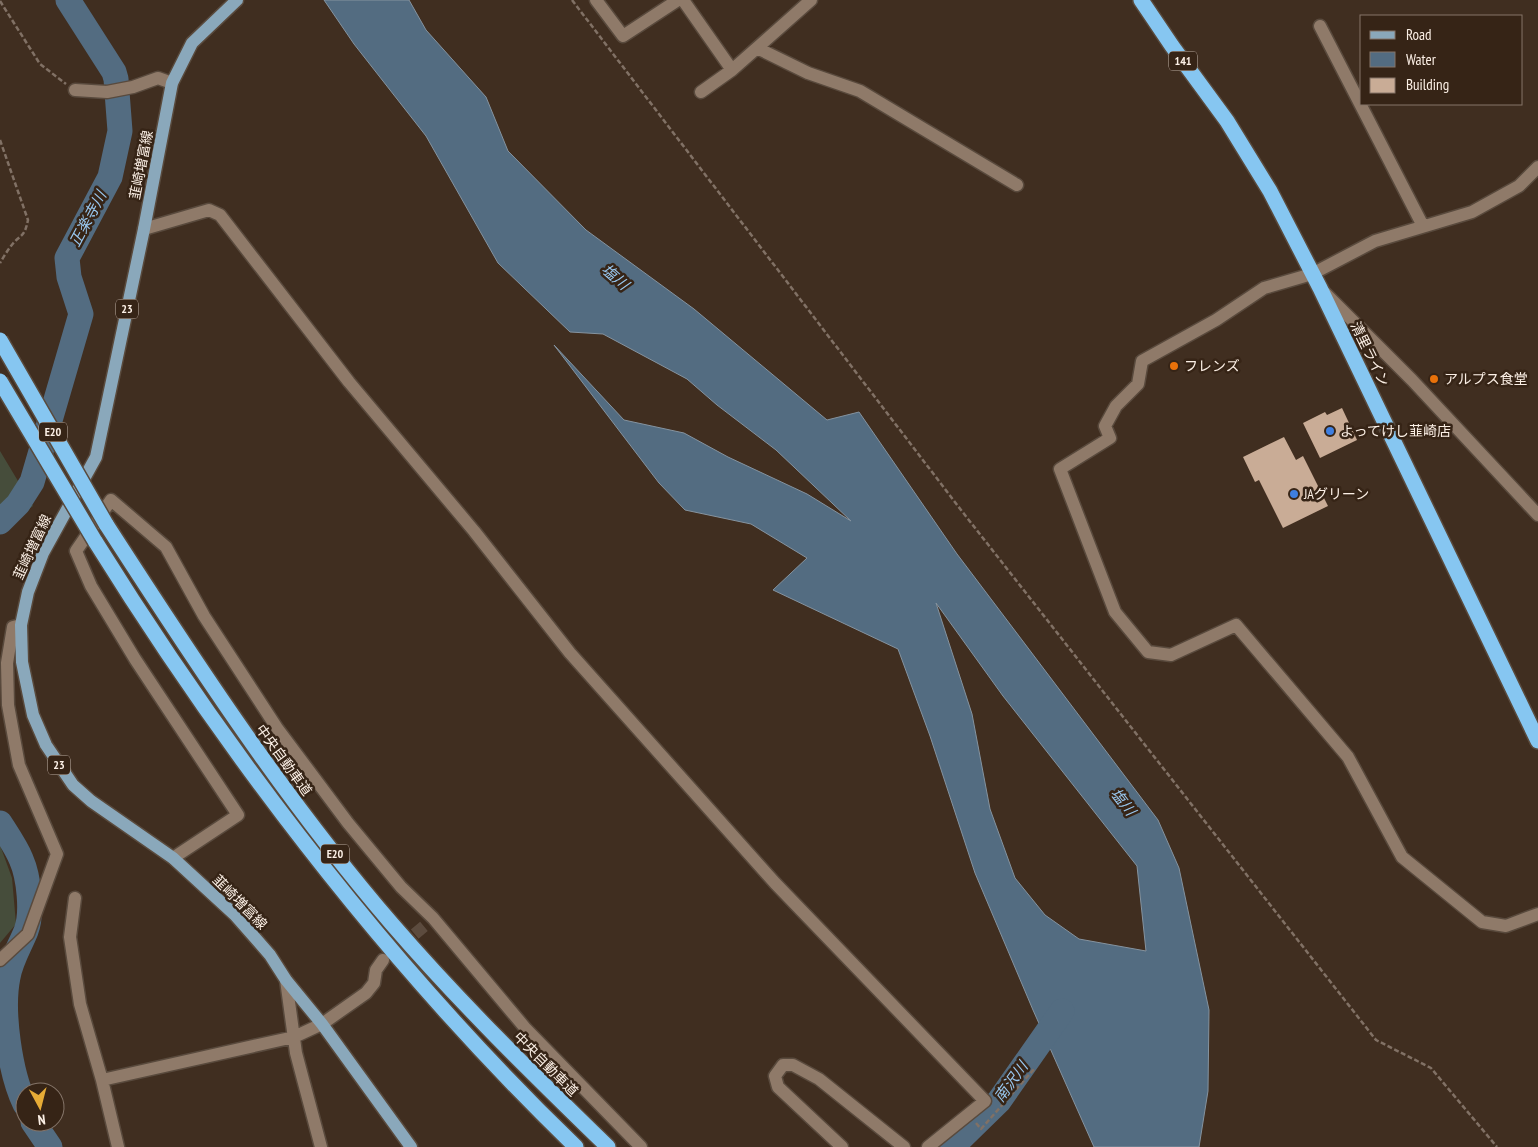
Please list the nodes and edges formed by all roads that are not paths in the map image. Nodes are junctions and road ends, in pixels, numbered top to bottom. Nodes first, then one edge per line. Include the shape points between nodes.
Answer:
1 (237, 0) edge
2 (596, 0) edge
3 (678, 0) edge
4 (683, 0) edge
5 (811, 0) edge
6 (1141, 0) edge
7 (1320, 26) dead end
8 (757, 48) junction
9 (732, 70) junction
10 (172, 83) junction
11 (75, 90) road end
12 (701, 92) dead end
13 (1360, 104) edge
14 (1361, 105) edge
15 (1538, 167) edge
16 (1017, 185) dead end
17 (1423, 226) junction
18 (144, 228) junction
19 (1312, 274) junction
20 (1320, 288) junction
21 (0, 340) edge
22 (0, 381) edge
23 (1538, 516) edge
24 (21, 625) junction
25 (1538, 741) edge
26 (173, 858) junction
27 (75, 898) dead end
28 (1538, 914) edge
29 (0, 960) edge
30 (383, 960) tunnel mouth
31 (286, 980) junction
32 (322, 1024) junction
33 (294, 1037) junction
34 (102, 1080) junction
35 (118, 1147) edge
36 (321, 1147) edge
37 (411, 1147) edge
38 (576, 1147) edge
39 (608, 1147) edge
40 (641, 1147) edge
41 (842, 1147) edge
42 (904, 1147) edge
43 (928, 1147) edge

1 - 10 main road, 韮崎増富線 / 23 via 192,43
2 - 3 street via 623,36
4 - 9 street
5 - 8 street
6 - 19 highway, 清里ライン / 141 via 1243,146
7 - 13 street
8 - 9 street
8 - 16 street via 808,73 860,91
9 - 12 street
10 - 11 street via 158,78 107,92
10 - 18 main road, 韮崎増富線 / 23
14 - 17 street
15 - 17 street via 1519,186 1472,212
17 - 19 street via 1375,240
18 - 24 main road, 韮崎増富線 / 23 via 96,457 43,553 28,592
18 - 43 street via 209,210 220,215 349,382 570,653 775,883 985,1101
19 - 20 highway, 清里ライン / 141
19 - 28 street via 1264,288 1216,320 1142,361 1138,384 1116,406 1105,426 1110,438 1060,469 1115,612 1148,652 1171,655 1236,625 1348,757 1402,857 1482,922 1506,926
20 - 23 street via 1412,380
20 - 25 highway, 清里ライン / 141
21 - 39 highway, 中央自動車道 / E20, bridge via 106,524 248,740 289,795 391,923 445,984
22 - 38 highway, E20, bridge via 142,618 274,804 332,879 430,995
24 - 26 main road, 韮崎増富線 / 23 via 27,692 46,745 73,785
24 - 29 street via 13,627 7,663 8,705 19,765 57,854 28,934
26 - 31 main road, 韮崎増富線 / 23 via 235,915 270,955
26 - 40 street via 238,816 135,659 91,586 76,551 110,500 166,547 204,616 277,728 401,887 526,1029
27 - 34 street via 70,937 80,1004
30 - 32 street via 376,970 374,983 366,992
31 - 32 main road, 韮崎増富線 / 23
31 - 33 street
32 - 33 street
32 - 37 main road, 韮崎増富線 / 23
33 - 34 street
33 - 36 street
34 - 35 street
41 - 42 street via 778,1087 775,1076 783,1065 793,1065 819,1079

